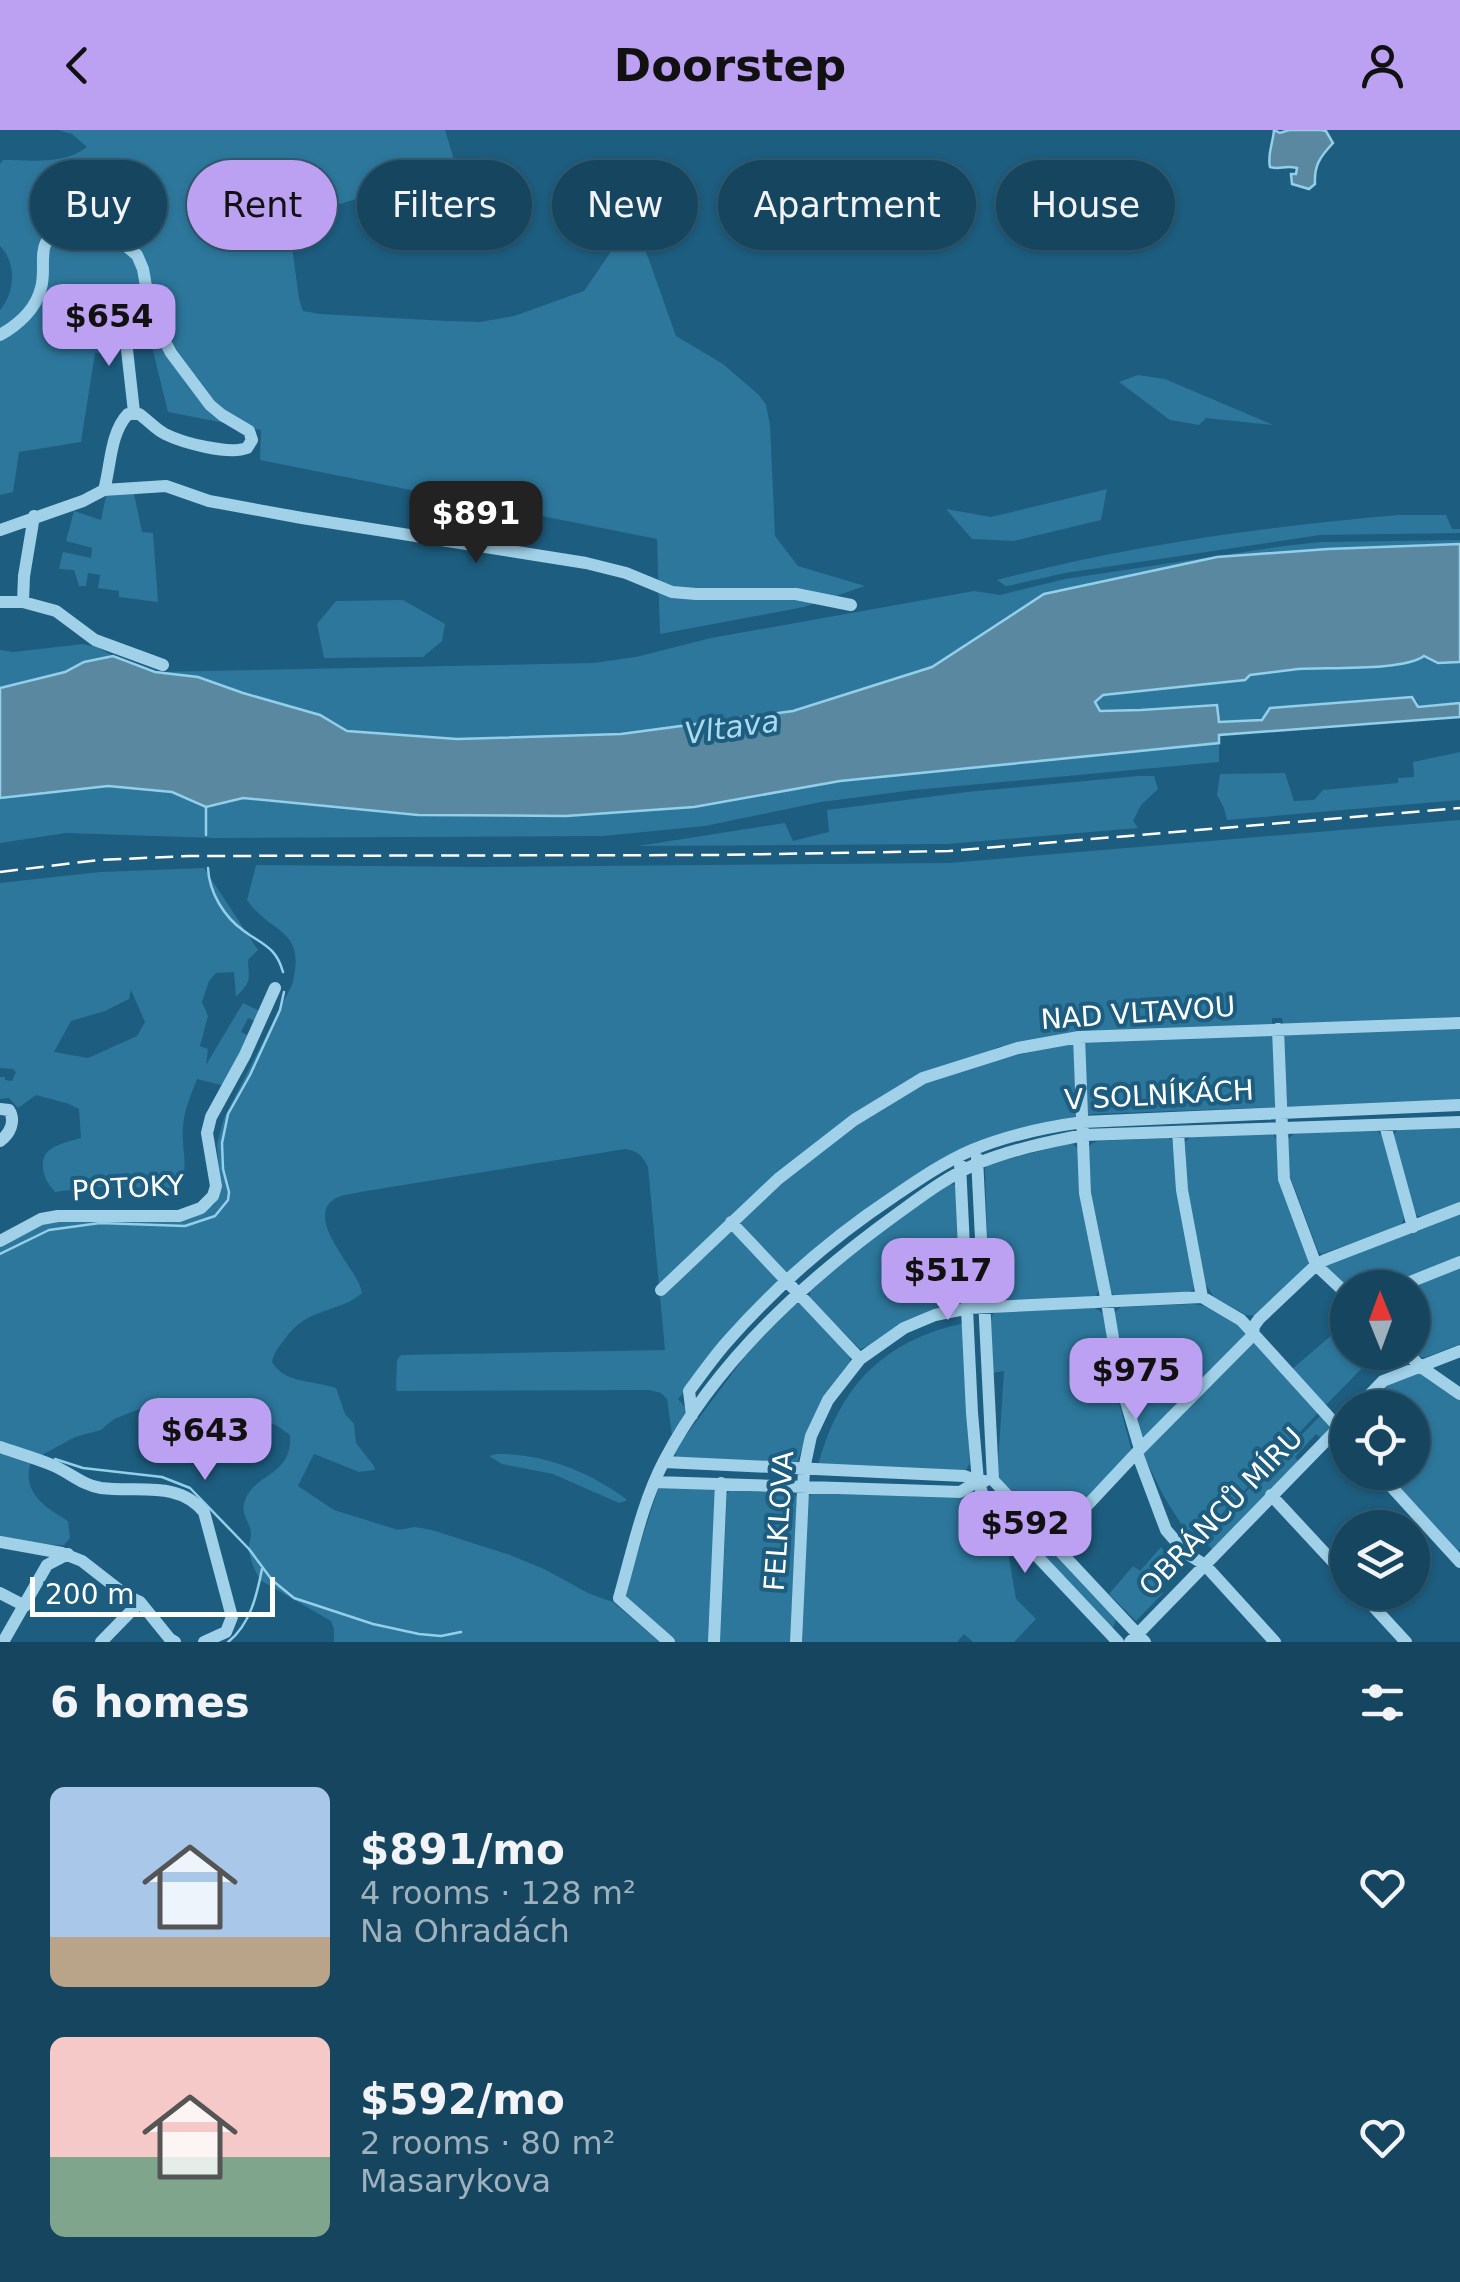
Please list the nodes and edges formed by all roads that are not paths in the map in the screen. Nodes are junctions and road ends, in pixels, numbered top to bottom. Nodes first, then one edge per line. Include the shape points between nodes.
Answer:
1 (124, 322) dead end
2 (0, 335) edge
3 (134, 412) junction
4 (104, 490) junction
5 (34, 516) junction
6 (0, 530) edge
7 (0, 602) edge
8 (23, 602) junction
9 (851, 606) dead end
10 (163, 665) dead end
11 (276, 988) dead end
12 (1460, 1023) edge
13 (1278, 1029) junction
14 (1079, 1037) junction
15 (1460, 1105) edge
16 (0, 1109) edge
17 (1282, 1113) junction
18 (1460, 1122) edge
19 (1385, 1125) junction
20 (1084, 1128) junction
21 (1282, 1130) junction
22 (1178, 1132) junction
23 (0, 1142) edge
24 (976, 1156) junction
25 (960, 1164) junction
26 (1460, 1208) edge
27 (730, 1222) junction
28 (1413, 1226) junction
29 (0, 1241) edge
30 (1460, 1262) edge
31 (1316, 1266) junction
32 (1430, 1274) edge
33 (1330, 1279) edge
34 (787, 1282) junction
35 (661, 1290) dead end
36 (800, 1294) junction
37 (1202, 1297) junction
38 (1108, 1302) junction
39 (969, 1308) junction
40 (985, 1308) junction
41 (1253, 1335) junction
42 (1460, 1351) edge
43 (860, 1359) junction
44 (1430, 1362) edge
45 (1410, 1370) edge
46 (1426, 1370) edge
47 (1375, 1390) edge
48 (1460, 1394) edge
49 (1330, 1414) edge
50 (692, 1416) junction
51 (1330, 1441) edge
52 (0, 1446) edge
53 (1138, 1451) junction
54 (664, 1462) junction
55 (804, 1469) junction
56 (986, 1481) junction
57 (655, 1482) junction
58 (721, 1483) junction
59 (803, 1488) junction
60 (1395, 1490) edge
61 (1271, 1495) junction
62 (0, 1542) edge
63 (1052, 1543) junction
64 (68, 1554) junction
65 (1459, 1558) edge
66 (1330, 1559) edge
67 (1205, 1565) junction
68 (0, 1593) edge
69 (140, 1602) junction
70 (25, 1606) junction
71 (1377, 1610) edge
72 (1138, 1639) edge
73 (4, 1642) edge
74 (100, 1642) edge
75 (175, 1642) edge
76 (204, 1642) edge
77 (669, 1642) edge
78 (714, 1642) edge
79 (796, 1642) edge
80 (1118, 1642) edge
81 (1275, 1642) edge
82 (1406, 1642) edge

1 - 3 street
2 - 3 street via 36,300 42,251 52,236 126,246 141,262 151,315 171,353 210,404 252,440 230,452 164,434
3 - 4 street via 120,424
4 - 5 street
4 - 9 street via 174,488 302,518 586,563 672,592 796,594
5 - 6 street
5 - 8 street
7 - 8 street
8 - 10 street via 56,610 94,640
11 - 29 street, POTOKY via 211,1116 207,1133 216,1186 208,1203 180,1216 41,1219
12 - 13 street, NAD VLTAVOU
13 - 14 street, NAD VLTAVOU
13 - 17 street
14 - 20 street
14 - 27 street, NAD VLTAVOU via 923,1078 854,1120
15 - 17 street, V SOLNÍKÁCH
16 - 23 street via 9,1110 13,1122
17 - 20 street, V SOLNÍKÁCH
17 - 21 street
18 - 19 street, V SOLNÍKÁCH
19 - 21 street, V SOLNÍKÁCH
19 - 28 street
20 - 22 street, V SOLNÍKÁCH
20 - 24 street, V SOLNÍKÁCH via 1050,1126
20 - 38 street via 1085,1192
21 - 22 street, V SOLNÍKÁCH
21 - 31 street via 1284,1179
22 - 37 street
24 - 25 street, V SOLNÍKÁCH
24 - 40 street
25 - 34 street, V SOLNÍKÁCH via 920,1179 872,1211
25 - 36 street, V SOLNÍKÁCH
25 - 39 street
26 - 28 street
27 - 34 street
27 - 35 street, NAD VLTAVOU
28 - 31 street
30 - 32 street
31 - 33 street
31 - 41 street via 1258,1319
34 - 36 street
34 - 50 street, V SOLNÍKÁCH via 689,1391
36 - 43 street
36 - 50 street, V SOLNÍKÁCH via 739,1354
37 - 38 street, FELKLOVA
37 - 41 street
38 - 40 street, FELKLOVA
38 - 53 street
39 - 40 street, FELKLOVA
39 - 43 street, FELKLOVA via 904,1328
39 - 56 street via 972,1413
40 - 56 street
41 - 49 street
41 - 53 street
42 - 44 street
43 - 55 street, FELKLOVA via 828,1400
45 - 47 street
46 - 48 street
50 - 54 street, V SOLNÍKÁCH
51 - 61 street, OBRÁNCŮ MÍRU
52 - 76 street via 99,1488 166,1490 196,1503 232,1617 226,1632
53 - 63 street
53 - 67 street via 1166,1530
54 - 55 street
54 - 57 street, V SOLNÍKÁCH
55 - 56 street
55 - 59 street, FELKLOVA
56 - 59 street via 960,1492
56 - 63 street
56 - 80 street via 985,1501
57 - 58 street
57 - 77 street, V SOLNÍKÁCH via 618,1598
58 - 59 street
58 - 78 street
59 - 79 street, FELKLOVA
60 - 65 street
61 - 66 street
61 - 67 street, OBRÁNCŮ MÍRU
62 - 64 street
63 - 72 street
64 - 69 street
64 - 70 street via 47,1565
67 - 72 street, OBRÁNCŮ MÍRU
67 - 81 street
68 - 70 street
69 - 74 street
69 - 75 street
70 - 73 street
71 - 82 street

